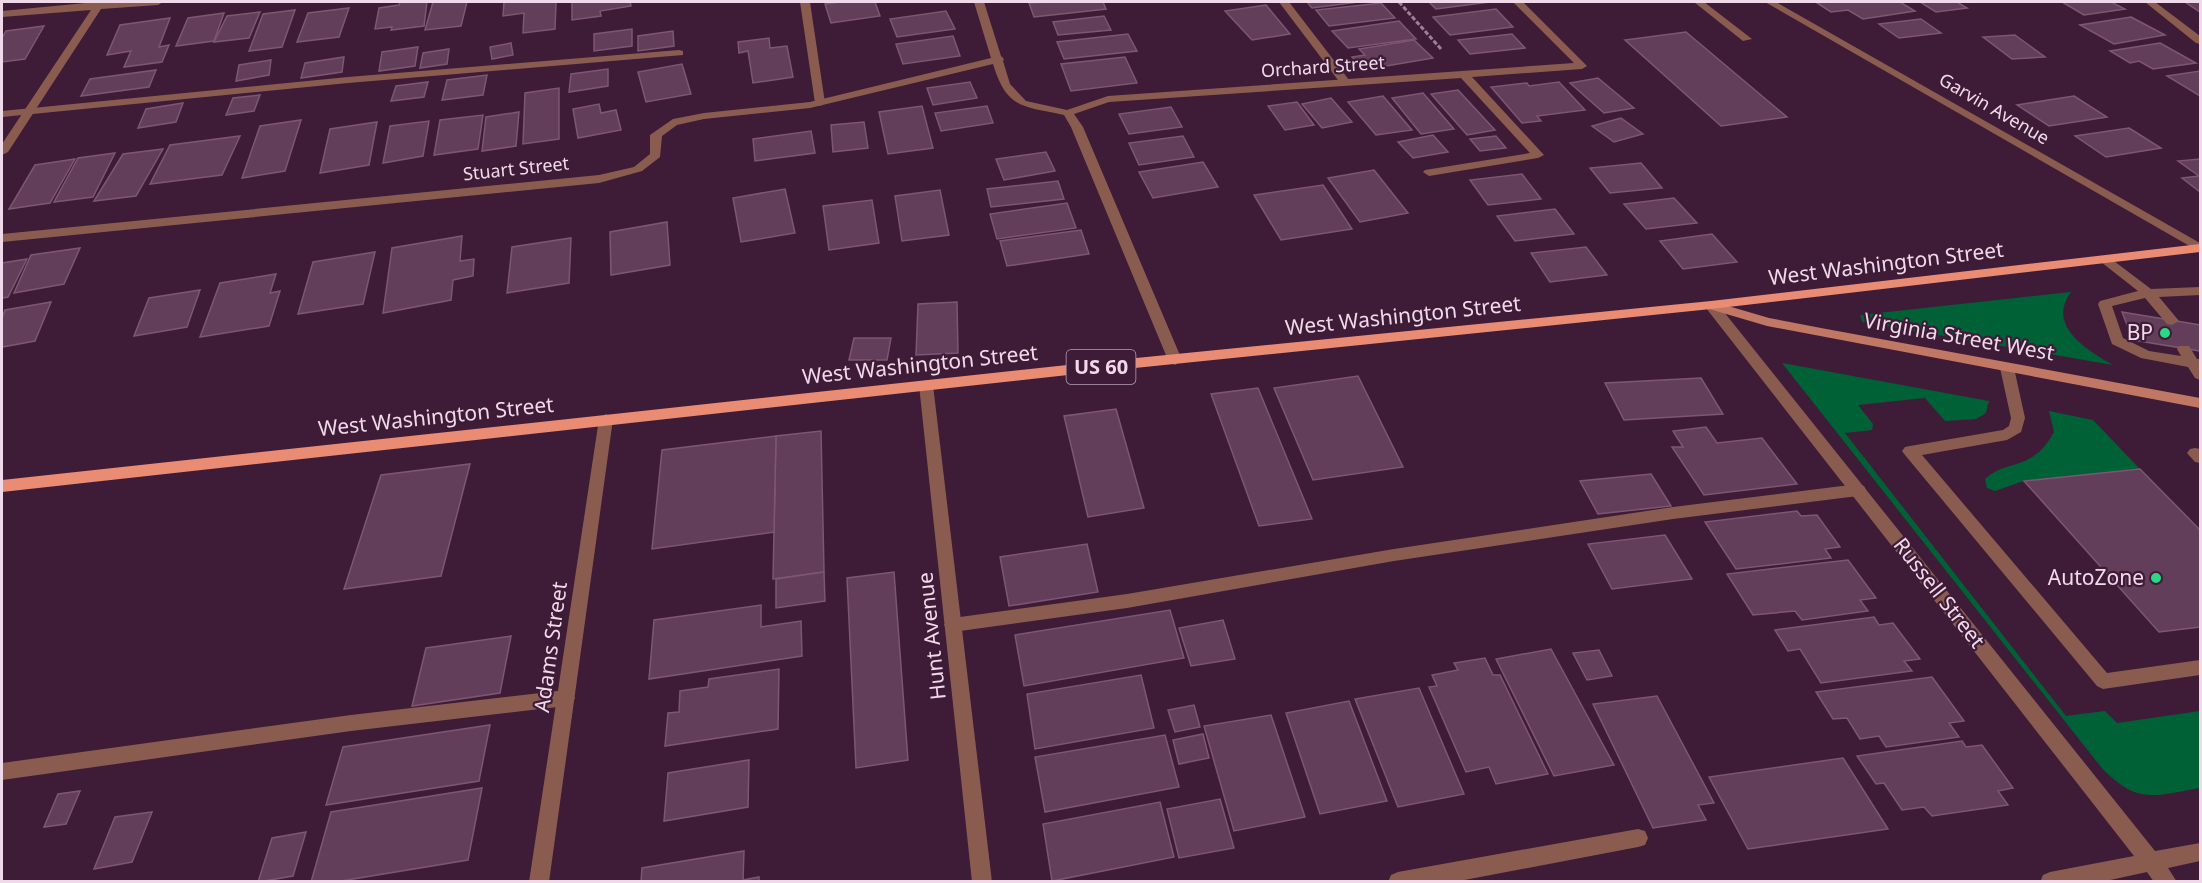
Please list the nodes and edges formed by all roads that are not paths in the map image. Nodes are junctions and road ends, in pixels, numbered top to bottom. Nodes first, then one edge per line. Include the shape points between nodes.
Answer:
1 (158, 2) edge
2 (805, 2) edge
3 (979, 2) edge
4 (1284, 2) edge
5 (1518, 2) edge
6 (1699, 2) edge
7 (1770, 2) edge
8 (2150, 2) edge
9 (100, 4) edge
10 (2, 14) edge
11 (1747, 39) dead end
12 (2200, 41) edge
13 (679, 52) dead end
14 (999, 59) junction
15 (1463, 74) junction
16 (1345, 82) junction
17 (820, 103) junction
18 (29, 111) junction
19 (1068, 113) junction
20 (2, 114) edge
21 (2, 152) edge
22 (1429, 172) dead end
23 (2, 238) edge
24 (2200, 248) edge
25 (2106, 259) junction
26 (2200, 291) edge
27 (2148, 293) junction
28 (1711, 305) junction
29 (2172, 321) dead end
30 (2184, 349) dead end
31 (1175, 360) junction
32 (2007, 368) junction
33 (2198, 368) edge
34 (926, 385) junction
35 (2200, 402) edge
36 (606, 419) junction
37 (2, 486) edge
38 (1858, 490) junction
39 (953, 625) junction
40 (2200, 668) edge
41 (566, 698) junction
42 (2, 772) edge
43 (1638, 838) dead end
44 (2200, 852) edge
45 (2151, 862) junction
46 (539, 882) edge
47 (982, 882) edge
48 (1398, 882) edge
49 (2050, 882) edge
50 (2166, 882) edge

1 - 9 street
2 - 17 street
3 - 14 street
4 - 16 street
5 - 15 street, Orchard Street via 1582,66
6 - 11 street
7 - 24 street, Garvin Avenue
8 - 12 street
9 - 10 street
9 - 18 street
13 - 18 street
14 - 17 street, Stuart Street
14 - 19 street via 1005,85 1022,103
15 - 16 street, Orchard Street
15 - 22 street via 1538,155
16 - 19 street, Orchard Street via 1108,99
17 - 23 street, Stuart Street via 673,122 656,135 656,155 638,169 599,179
18 - 20 street
18 - 21 street
19 - 31 street
24 - 25 main road, West Washington Street / US 60
25 - 27 street
25 - 28 main road, West Washington Street / US 60
26 - 27 street
27 - 29 street
27 - 33 street via 2105,304 2117,341 2146,355
28 - 31 main road, West Washington Street / US 60
28 - 32 main road, Virginia Street West via 1799,329
28 - 38 street, Russell Street
30 - 33 street
31 - 34 main road, West Washington Street / US 60
32 - 35 main road, Virginia Street West
32 - 40 street via 2018,418 2016,428 2007,435 1910,451 2103,681
34 - 36 main road, West Washington Street / US 60
34 - 39 street, Hunt Avenue
36 - 37 main road, West Washington Street / US 60
36 - 41 street, Adams Street
38 - 39 street via 1673,513
38 - 45 street, Russell Street
39 - 47 street, Hunt Avenue
41 - 42 street via 351,723
41 - 46 street, Adams Street
43 - 48 street
44 - 45 street
45 - 49 street
45 - 50 street, Russell Street

